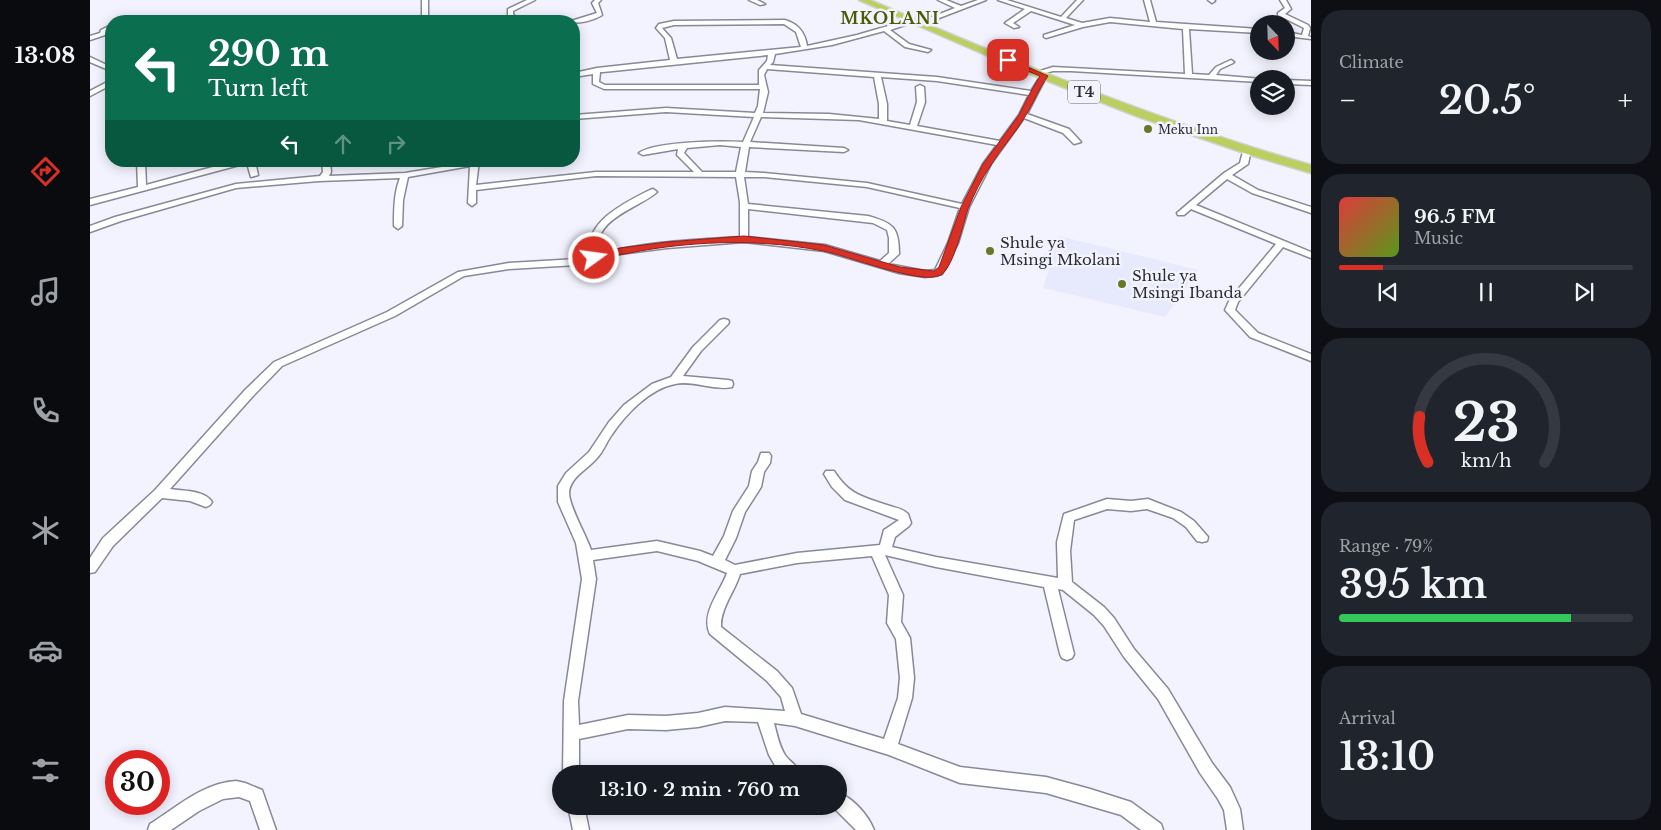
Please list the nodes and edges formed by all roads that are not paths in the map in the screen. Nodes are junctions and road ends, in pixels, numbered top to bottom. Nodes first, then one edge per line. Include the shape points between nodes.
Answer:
1 (425, 0) edge
2 (532, 0) edge
3 (598, 0) edge
4 (752, 0) edge
5 (863, 0) edge
6 (941, 0) edge
7 (983, 0) edge
8 (1001, 0) edge
9 (1080, 0) edge
10 (1145, 0) edge
11 (1283, 0) edge
12 (762, 4) dead end
13 (960, 8) junction
14 (1030, 9) junction
15 (424, 15) edge
16 (510, 15) edge
17 (1063, 18) junction
18 (580, 21) edge
19 (916, 23) junction
20 (1153, 23) junction
21 (1082, 25) junction
22 (1016, 27) dead end
23 (1186, 27) junction
24 (885, 29) junction
25 (105, 30) edge
26 (1250, 31) edge
27 (1046, 36) dead end
28 (1307, 37) edge
29 (90, 38) edge
30 (804, 48) junction
31 (928, 50) dead end
32 (772, 51) junction
33 (90, 59) edge
34 (674, 61) junction
35 (1231, 62) dead end
36 (105, 66) edge
37 (764, 67) junction
38 (597, 70) junction
39 (580, 74) edge
40 (877, 74) junction
41 (1042, 74) junction
42 (1188, 76) junction
43 (1211, 78) junction
44 (1250, 80) edge
45 (1295, 82) edge
46 (1311, 83) edge
47 (105, 85) edge
48 (762, 87) junction
49 (920, 87) dead end
50 (1033, 93) junction
51 (90, 94) edge
52 (759, 115) junction
53 (1023, 115) junction
54 (580, 117) edge
55 (883, 123) junction
56 (913, 128) junction
57 (1077, 142) dead end
58 (746, 143) junction
59 (1002, 144) junction
60 (686, 145) junction
61 (844, 150) dead end
62 (1247, 150) junction
63 (643, 154) dead end
64 (141, 167) edge
65 (204, 167) edge
66 (224, 167) edge
67 (252, 167) edge
68 (327, 167) edge
69 (448, 167) edge
70 (474, 167) edge
71 (1311, 169) edge
72 (204, 173) junction
73 (699, 174) junction
74 (405, 175) junction
75 (740, 175) junction
76 (1227, 175) junction
77 (254, 176) dead end
78 (323, 179) junction
79 (142, 188) junction
80 (472, 188) junction
81 (653, 192) dead end
82 (90, 202) edge
83 (472, 203) dead end
84 (744, 206) junction
85 (1190, 206) junction
86 (965, 207) junction
87 (1311, 210) edge
88 (1181, 213) dead end
89 (398, 226) dead end
90 (90, 229) edge
91 (744, 239) junction
92 (1281, 244) junction
93 (1311, 254) edge
94 (594, 258) junction
95 (881, 265) junction
96 (724, 322) dead end
97 (1311, 358) edge
98 (675, 380) junction
99 (728, 384) dead end
100 (765, 456) dead end
101 (830, 474) dead end
102 (159, 492) junction
103 (206, 502) dead end
104 (1202, 537) dead end
105 (880, 550) junction
106 (586, 556) junction
107 (717, 564) junction
108 (90, 568) edge
109 (735, 570) junction
110 (1050, 582) junction
111 (1066, 585) junction
112 (1067, 654) dead end
113 (762, 715) junction
114 (795, 719) junction
115 (570, 734) junction
116 (889, 748) junction
117 (571, 765) edge
118 (781, 765) edge
119 (847, 808) edge
120 (578, 815) edge
121 (156, 830) edge
122 (268, 830) edge
123 (581, 830) edge
124 (866, 830) edge
125 (1155, 830) edge
126 (1235, 830) edge

1 - 15 street
2 - 16 street via 510,10
3 - 18 street via 595,3 600,14
4 - 12 street
5 - 19 highway, T4
6 - 13 street
7 - 13 street
8 - 14 street
9 - 17 street
10 - 20 street
11 - 28 street via 1288,9 1280,14 1306,26
13 - 19 street
14 - 17 street
14 - 22 street via 1008,23
17 - 21 street
19 - 24 street
19 - 41 highway, T4
20 - 21 street via 1110,20
20 - 23 street
21 - 27 street
23 - 26 street
23 - 42 street
24 - 30 street
24 - 31 street via 907,46
25 - 29 street via 103,34
30 - 32 street
30 - 34 street via 799,30 785,22 661,25 659,28 668,38
32 - 34 street
32 - 37 street via 770,62
33 - 36 street
34 - 38 street
35 - 43 street via 1218,68
37 - 40 street
37 - 48 street
38 - 39 street
38 - 48 street via 595,84 604,87
40 - 50 street
40 - 55 street
41 - 42 street via 1061,68
41 - 50 street
41 - 62 highway, T4 via 1140,114
42 - 43 street
43 - 44 street
45 - 46 street
47 - 51 street
48 - 52 street
49 - 56 street via 921,102
50 - 53 street
52 - 54 street via 666,110
52 - 55 street via 829,116
52 - 58 street
53 - 57 street via 1066,132
53 - 59 street
55 - 56 street
56 - 59 street
58 - 60 street
58 - 61 street
58 - 75 street
59 - 86 street via 987,164
60 - 63 street via 654,149
60 - 73 street via 680,153
62 - 71 highway, T4
62 - 76 street via 1244,164
64 - 79 street
65 - 72 street
66 - 72 street
67 - 77 street
68 - 78 street
69 - 74 street
70 - 80 street
72 - 79 street
73 - 75 street
73 - 80 street via 596,174
74 - 78 street
74 - 89 street via 398,206
75 - 84 street
75 - 86 street via 867,185
76 - 85 street
76 - 87 street via 1238,184
78 - 90 street via 221,189
79 - 82 street
80 - 83 street
81 - 94 street via 635,200 603,224 592,245
84 - 91 street
84 - 95 street via 884,223 892,229 894,254
85 - 88 street
85 - 92 street
86 - 95 street via 939,272 925,274
91 - 94 street via 667,245
91 - 95 street via 824,248
92 - 93 street
92 - 97 street via 1233,301 1230,310 1254,335
94 - 102 street via 461,274 391,314 286,359 249,393
96 - 98 street via 697,349
98 - 99 street
98 - 106 street via 643,395 608,431 593,456 566,482 563,497
100 - 107 street via 755,487 736,517
101 - 105 street via 837,487 850,498 906,519 889,534
102 - 103 street via 191,496
102 - 108 street via 108,542
104 - 111 street via 1177,514 1148,504 1107,504 1083,511 1068,517 1064,532
105 - 109 street via 796,558
105 - 110 street
105 - 116 street via 896,595 894,623 903,638 907,678 905,698
106 - 107 street via 657,546
106 - 115 street via 588,590 571,701
107 - 109 street
109 - 114 street via 714,617 715,630 772,676 787,693
110 - 111 street
110 - 112 street
111 - 126 street via 1104,616 1128,653 1163,694 1224,793 1232,809
113 - 114 street
113 - 115 street via 724,714 666,723 628,722
113 - 118 street
114 - 116 street
115 - 117 street
116 - 125 street via 960,775 1046,785 1090,797 1124,808
119 - 124 street via 860,819
120 - 123 street
121 - 122 street via 207,798 234,789 246,790 256,796

